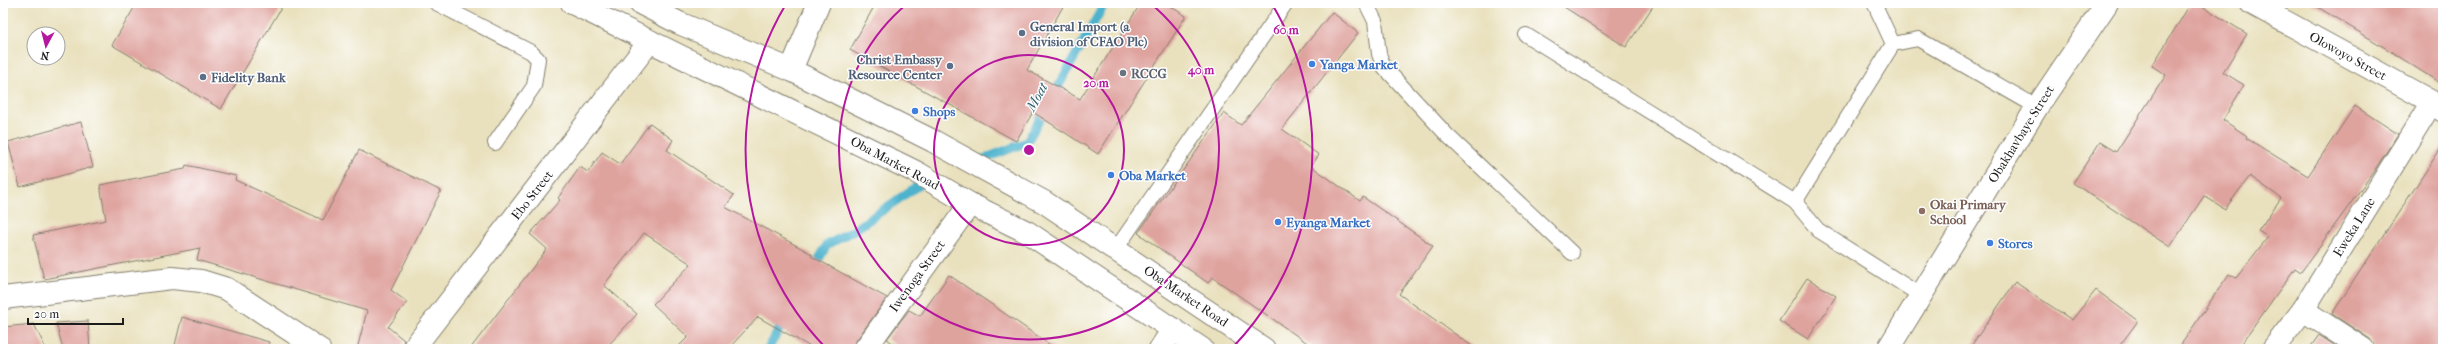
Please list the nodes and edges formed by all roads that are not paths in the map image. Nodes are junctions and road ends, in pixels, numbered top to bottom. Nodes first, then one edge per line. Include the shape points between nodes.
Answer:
1 (436, 3) edge
2 (572, 3) edge
3 (640, 3) edge
4 (819, 3) edge
5 (1286, 3) edge
6 (1366, 3) edge
7 (1874, 3) edge
8 (2107, 3) edge
9 (2251, 3) edge
10 (1526, 35) dead end
11 (650, 41) junction
12 (1893, 44) junction
13 (791, 70) junction
14 (2437, 106) edge
15 (2037, 107) junction
16 (495, 143) dead end
17 (1795, 202) junction
18 (970, 204) junction
19 (1116, 249) junction
20 (1572, 253) dead end
21 (1920, 295) junction
22 (3, 298) edge
23 (2303, 310) junction
24 (1173, 329) junction
25 (319, 349) edge
26 (414, 349) edge
27 (865, 349) edge
28 (1160, 349) edge
29 (1202, 349) edge
30 (1264, 349) edge
31 (1888, 349) edge
32 (2273, 349) edge
33 (2363, 349) edge

1 - 16 lane via 531,52 538,59 534,86
2 - 11 street, Oba Market Road
3 - 13 street, Oba Market Road via 679,23
4 - 13 street
5 - 19 lane
6 - 20 lane via 1375,21 1379,54 1384,67 1447,135
7 - 12 lane
8 - 15 street, Obakhavbaye Street
9 - 14 street, Olowoyo Street
10 - 17 lane
11 - 18 street, Oba Market Road via 916,172
11 - 26 street, Ebo Street
12 - 15 lane via 1918,39
12 - 17 lane
13 - 19 street, Oba Market Road via 940,144 1044,202
14 - 23 street, Eweka Lane
15 - 21 street, Obakhavbaye Street
17 - 21 lane via 1818,230
18 - 24 street, Oba Market Road via 1027,232
18 - 27 street, Iwenoga Street
19 - 30 street, Oba Market Road
21 - 31 street, Obakhavbaye Street
22 - 25 street via 172,278 201,281 227,288
23 - 32 street, Eweka Lane
23 - 33 street
24 - 28 street
24 - 29 street, Oba Market Road

